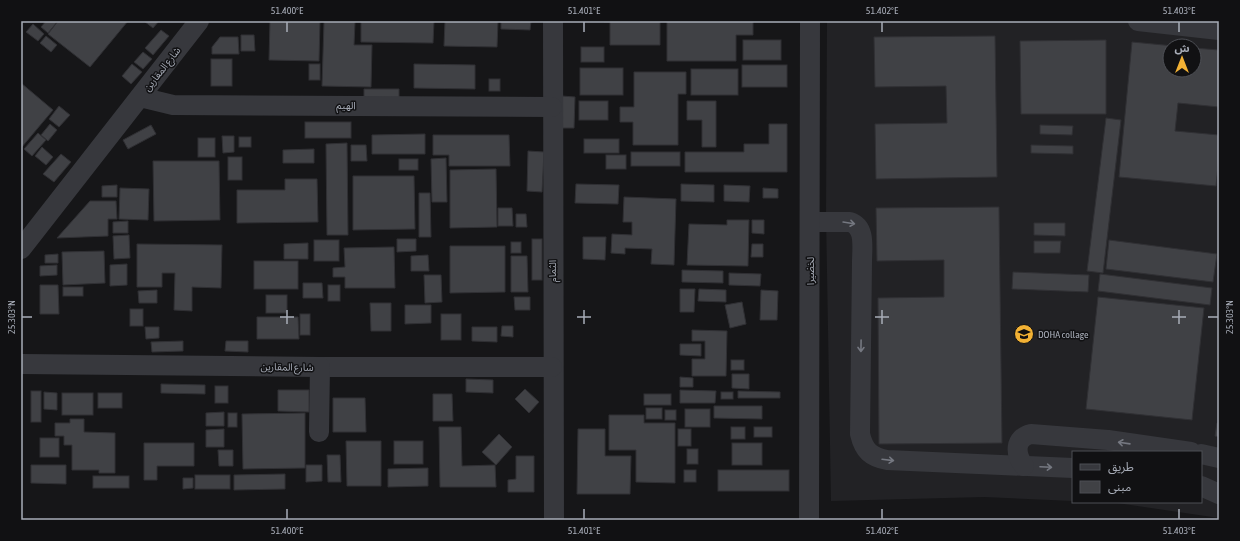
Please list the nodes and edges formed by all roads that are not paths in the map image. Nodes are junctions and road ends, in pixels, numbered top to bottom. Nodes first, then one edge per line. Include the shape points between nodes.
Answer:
1 (199, 21) edge
2 (552, 21) edge
3 (810, 21) edge
4 (1138, 21) edge
5 (1219, 30) edge
6 (140, 97) junction
7 (552, 106) junction
8 (811, 222) junction
9 (21, 249) edge
10 (21, 364) edge
11 (320, 367) junction
12 (552, 367) junction
13 (319, 432) dead end
14 (1184, 451) edge
15 (1202, 454) edge
16 (1219, 458) edge
17 (1024, 466) junction
18 (1072, 468) edge
19 (1202, 486) edge
20 (1219, 494) edge
21 (554, 520) edge
22 (809, 520) edge

1 - 6 street, شارع المقارين
2 - 7 street, الثمام
3 - 8 street, لخضيرا
4 - 5 street
6 - 7 street, الهيم via 173,104
6 - 9 street, شارع المقارين
7 - 12 street, الثمام
8 -> 17 street via 850,222 860,228 860,434 862,444 868,452 876,458 887,460
8 - 22 street, لخضيرا
10 - 11 street, شارع المقارين
11 - 12 street, شارع المقارين
11 - 13 street
12 - 21 street, الثمام
14 -> 17 street via 1108,440 1031,434 1025,435 1019,444 1019,459
15 - 16 street
17 -> 18 street
19 - 20 street

